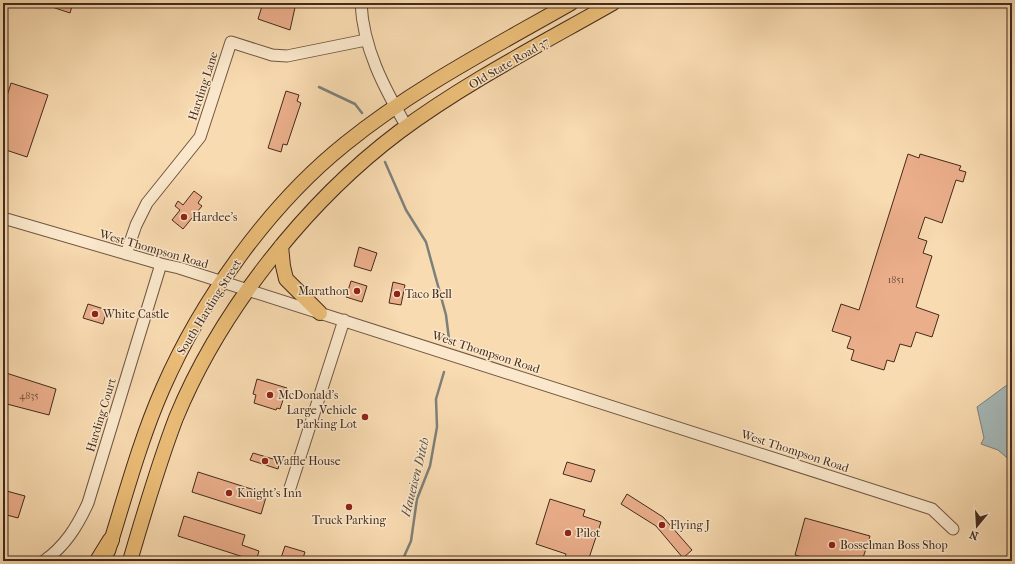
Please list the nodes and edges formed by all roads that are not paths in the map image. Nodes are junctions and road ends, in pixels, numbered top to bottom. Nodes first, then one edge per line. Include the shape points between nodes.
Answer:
1 (360, 3) edge
2 (571, 3) edge
3 (613, 3) edge
4 (366, 40) junction
5 (395, 107) junction
6 (406, 127) junction
7 (3, 218) edge
8 (282, 246) junction
9 (126, 254) junction
10 (161, 264) junction
11 (222, 283) junction
12 (247, 290) junction
13 (320, 313) junction
14 (344, 320) junction
15 (290, 488) dead end
16 (953, 529) dead end
17 (111, 540) junction
18 (44, 561) edge
19 (98, 561) edge
20 (105, 561) edge
21 (130, 561) edge

1 - 4 street
2 - 5 main road, Old State Road 37 via 445,75
3 - 6 main road, Old State Road 37 via 452,96
4 - 5 street
4 - 9 street, Harding Lane via 287,56 272,55 231,42 200,137 147,203
5 - 6 street
5 - 11 main road, South Harding Street via 319,166 269,220
6 - 8 main road, South Harding Street via 327,196
7 - 9 street, West Thompson Road
8 - 12 main road, South Harding Street
8 - 13 main road via 286,279
9 - 10 street, West Thompson Road
10 - 11 street, West Thompson Road
10 - 18 street, Harding Court via 88,503 80,522 69,538
11 - 12 street, West Thompson Road
11 - 17 main road, South Harding Street via 182,348 163,388
12 - 13 street, West Thompson Road
12 - 21 main road, South Harding Street via 213,347 176,418 150,492
13 - 14 street, West Thompson Road
14 - 15 street
14 - 16 street, West Thompson Road via 932,509
17 - 19 highway
17 - 20 main road, South Harding Street

